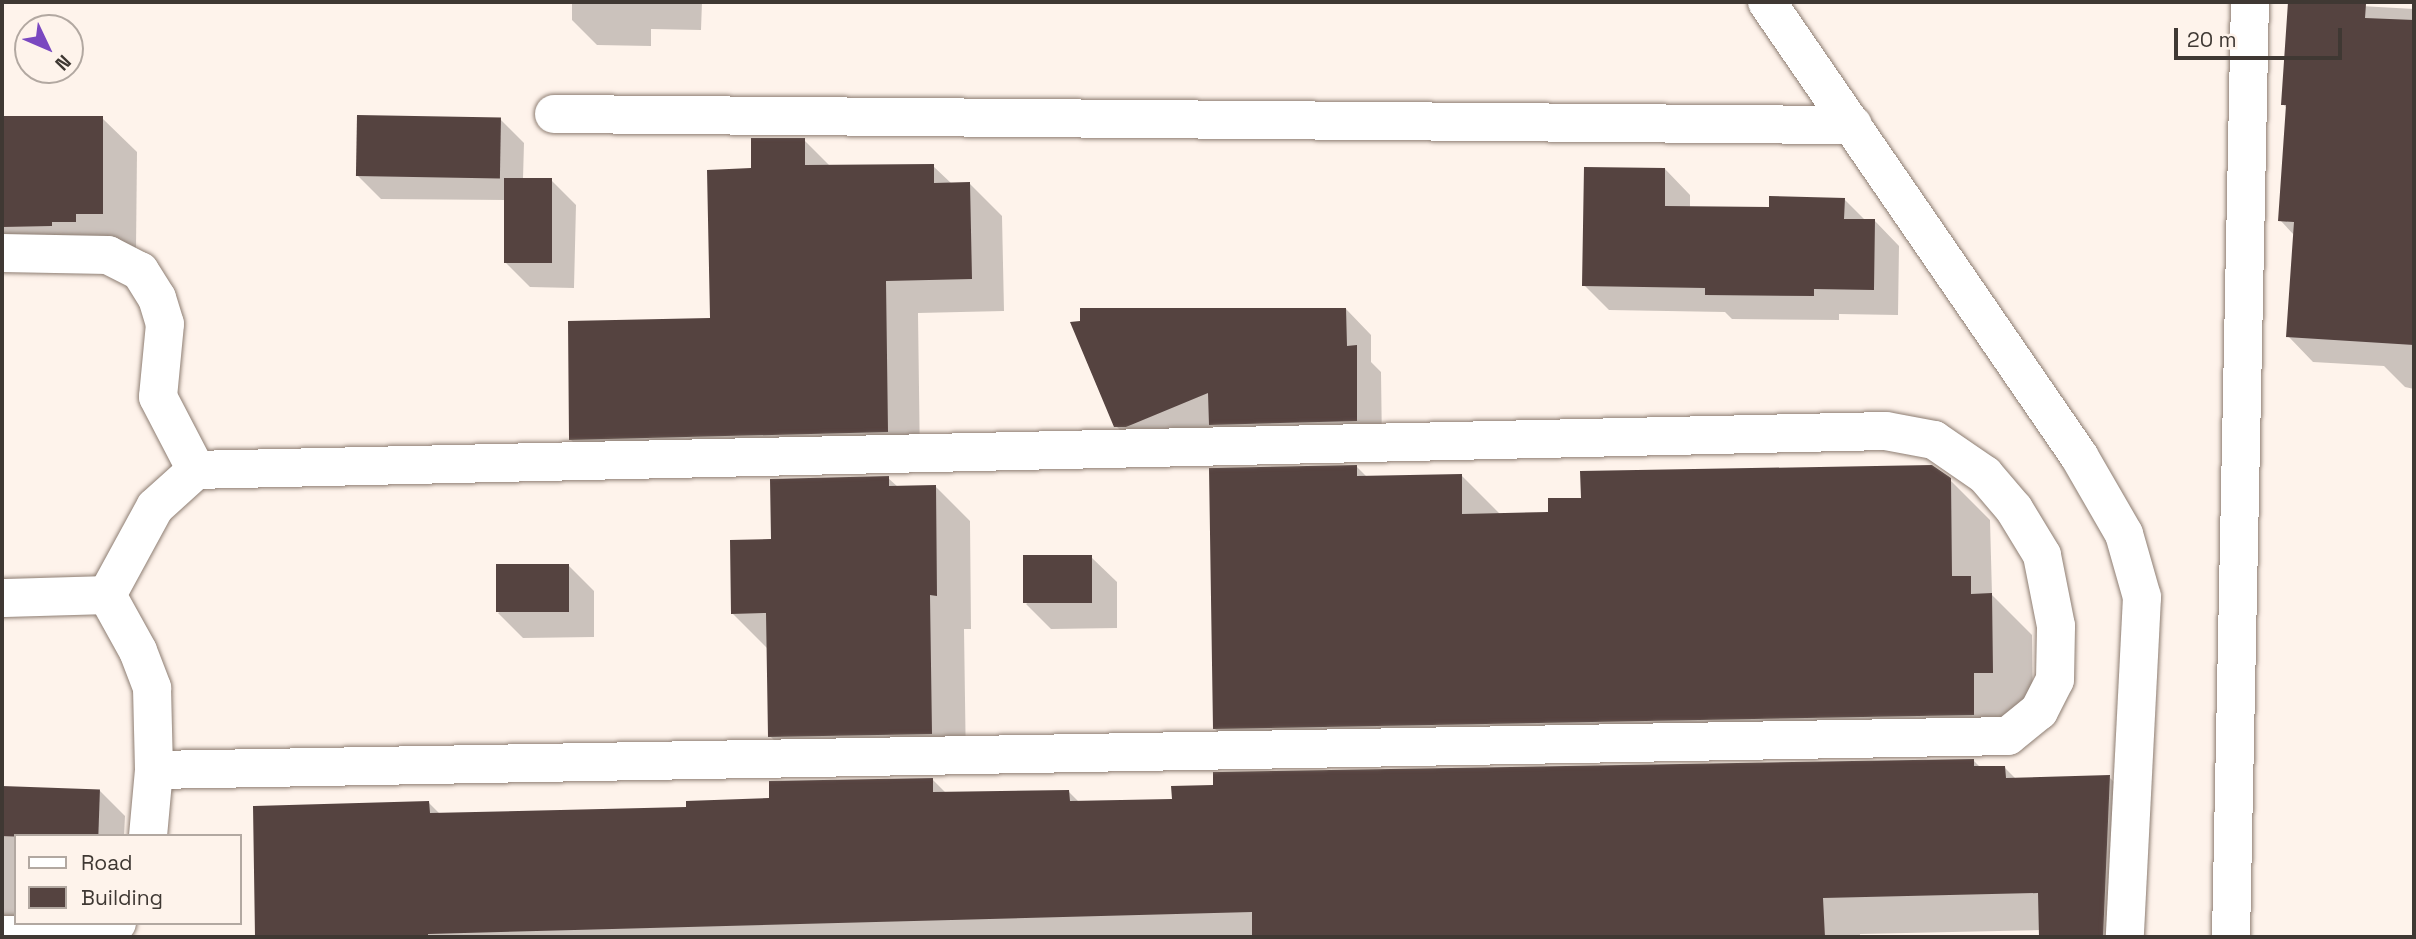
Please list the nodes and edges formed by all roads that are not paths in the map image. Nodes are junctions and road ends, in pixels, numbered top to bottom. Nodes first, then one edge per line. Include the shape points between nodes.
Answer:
1 (1767, 2) edge
2 (2250, 2) edge
3 (554, 114) dead end
4 (1853, 125) junction
5 (2, 253) edge
6 (196, 470) junction
7 (107, 595) junction
8 (2, 598) edge
9 (154, 770) junction
10 (148, 834) edge
11 (114, 925) edge
12 (2, 935) edge
13 (2125, 937) edge
14 (2231, 937) edge

1 - 4 street
2 - 14 street
3 - 4 street
4 - 13 street via 2079,456 2124,534 2142,597
5 - 6 street via 108,256 140,271 157,298 165,324 158,397
6 - 7 street via 155,508
6 - 9 street via 1886,431 1934,440 1985,475 2014,509 2042,555 2056,626 2054,680 2039,711 2008,736
7 - 8 street
7 - 9 street via 138,651 152,688
9 - 10 street
11 - 12 street via 105,932 78,935

